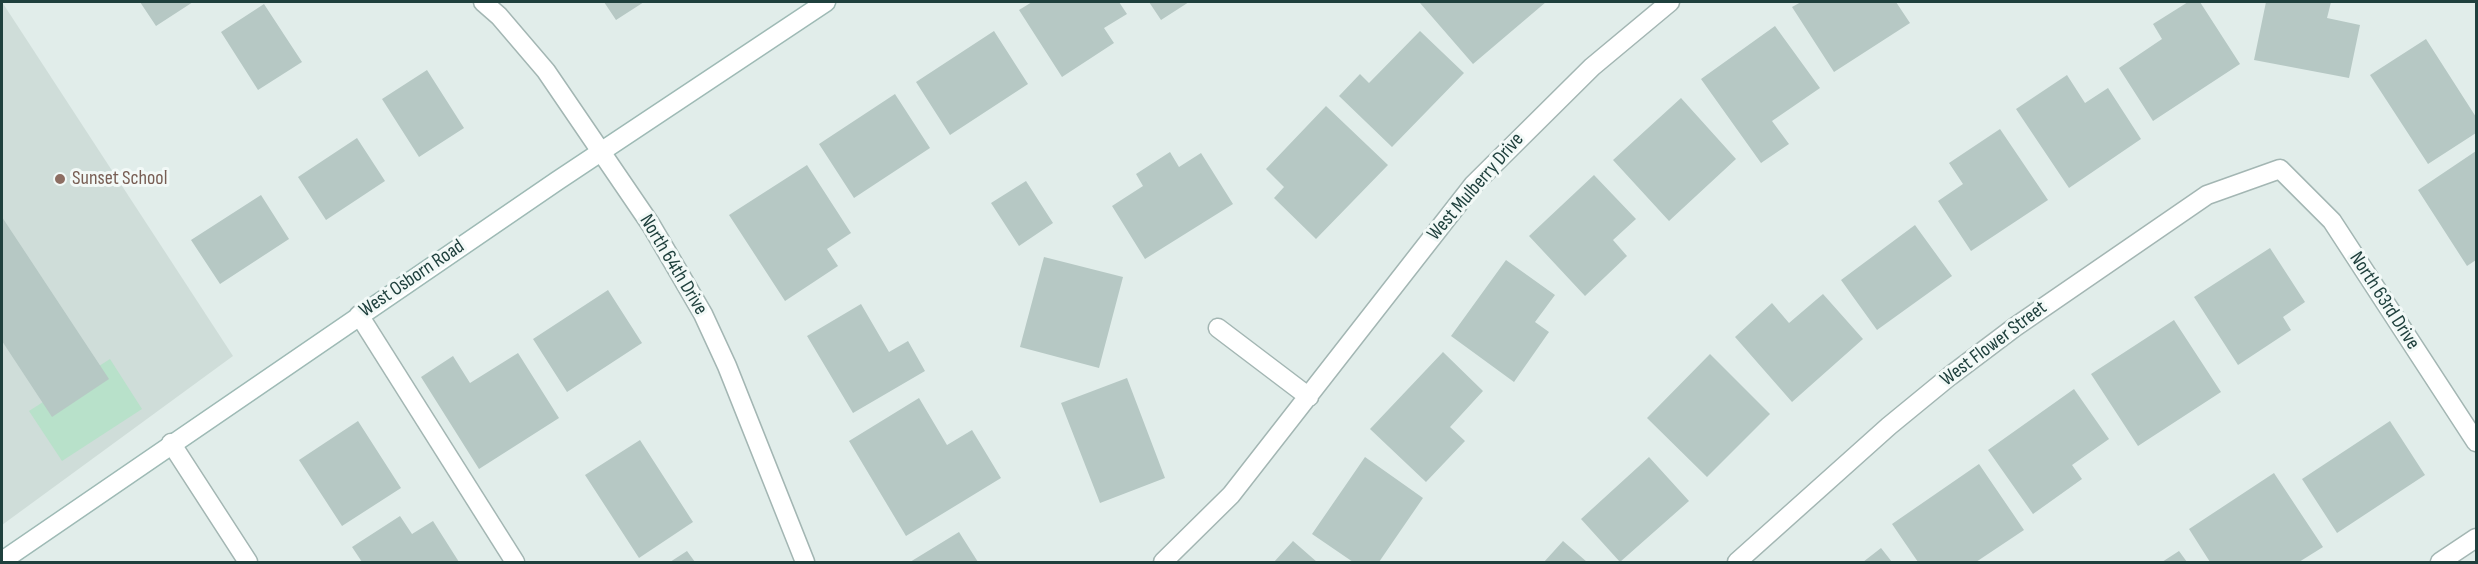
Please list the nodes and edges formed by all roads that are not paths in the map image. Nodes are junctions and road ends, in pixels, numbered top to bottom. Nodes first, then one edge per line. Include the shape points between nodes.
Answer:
1 (483, 2) edge
2 (826, 2) edge
3 (1670, 2) edge
4 (601, 152) junction
5 (2280, 169) joint
6 (359, 315) junction
7 (1218, 328) dead end
8 (1309, 397) junction
9 (2476, 442) edge
10 (171, 443) junction
11 (2476, 538) edge
12 (2, 561) edge
13 (248, 562) edge
14 (515, 562) edge
15 (805, 562) edge
16 (1163, 562) edge
17 (1737, 562) edge
18 (2440, 562) edge

1 - 4 street, North 64th Drive via 546,71
2 - 4 street, West Osborn Road
3 - 8 street, West Mulberry Drive via 1592,67 1473,185
4 - 6 street, West Osborn Road
4 - 15 street, North 64th Drive via 651,225 703,314 745,408
5 - 9 street, North 63rd Drive via 2332,221
5 - 17 street, West Flower Street via 2207,195 2015,327 1889,426
6 - 10 street, West Osborn Road
6 - 14 street
7 - 8 street
8 - 16 street, West Mulberry Drive via 1231,495
10 - 12 street, West Osborn Road
10 - 13 street
11 - 18 street

